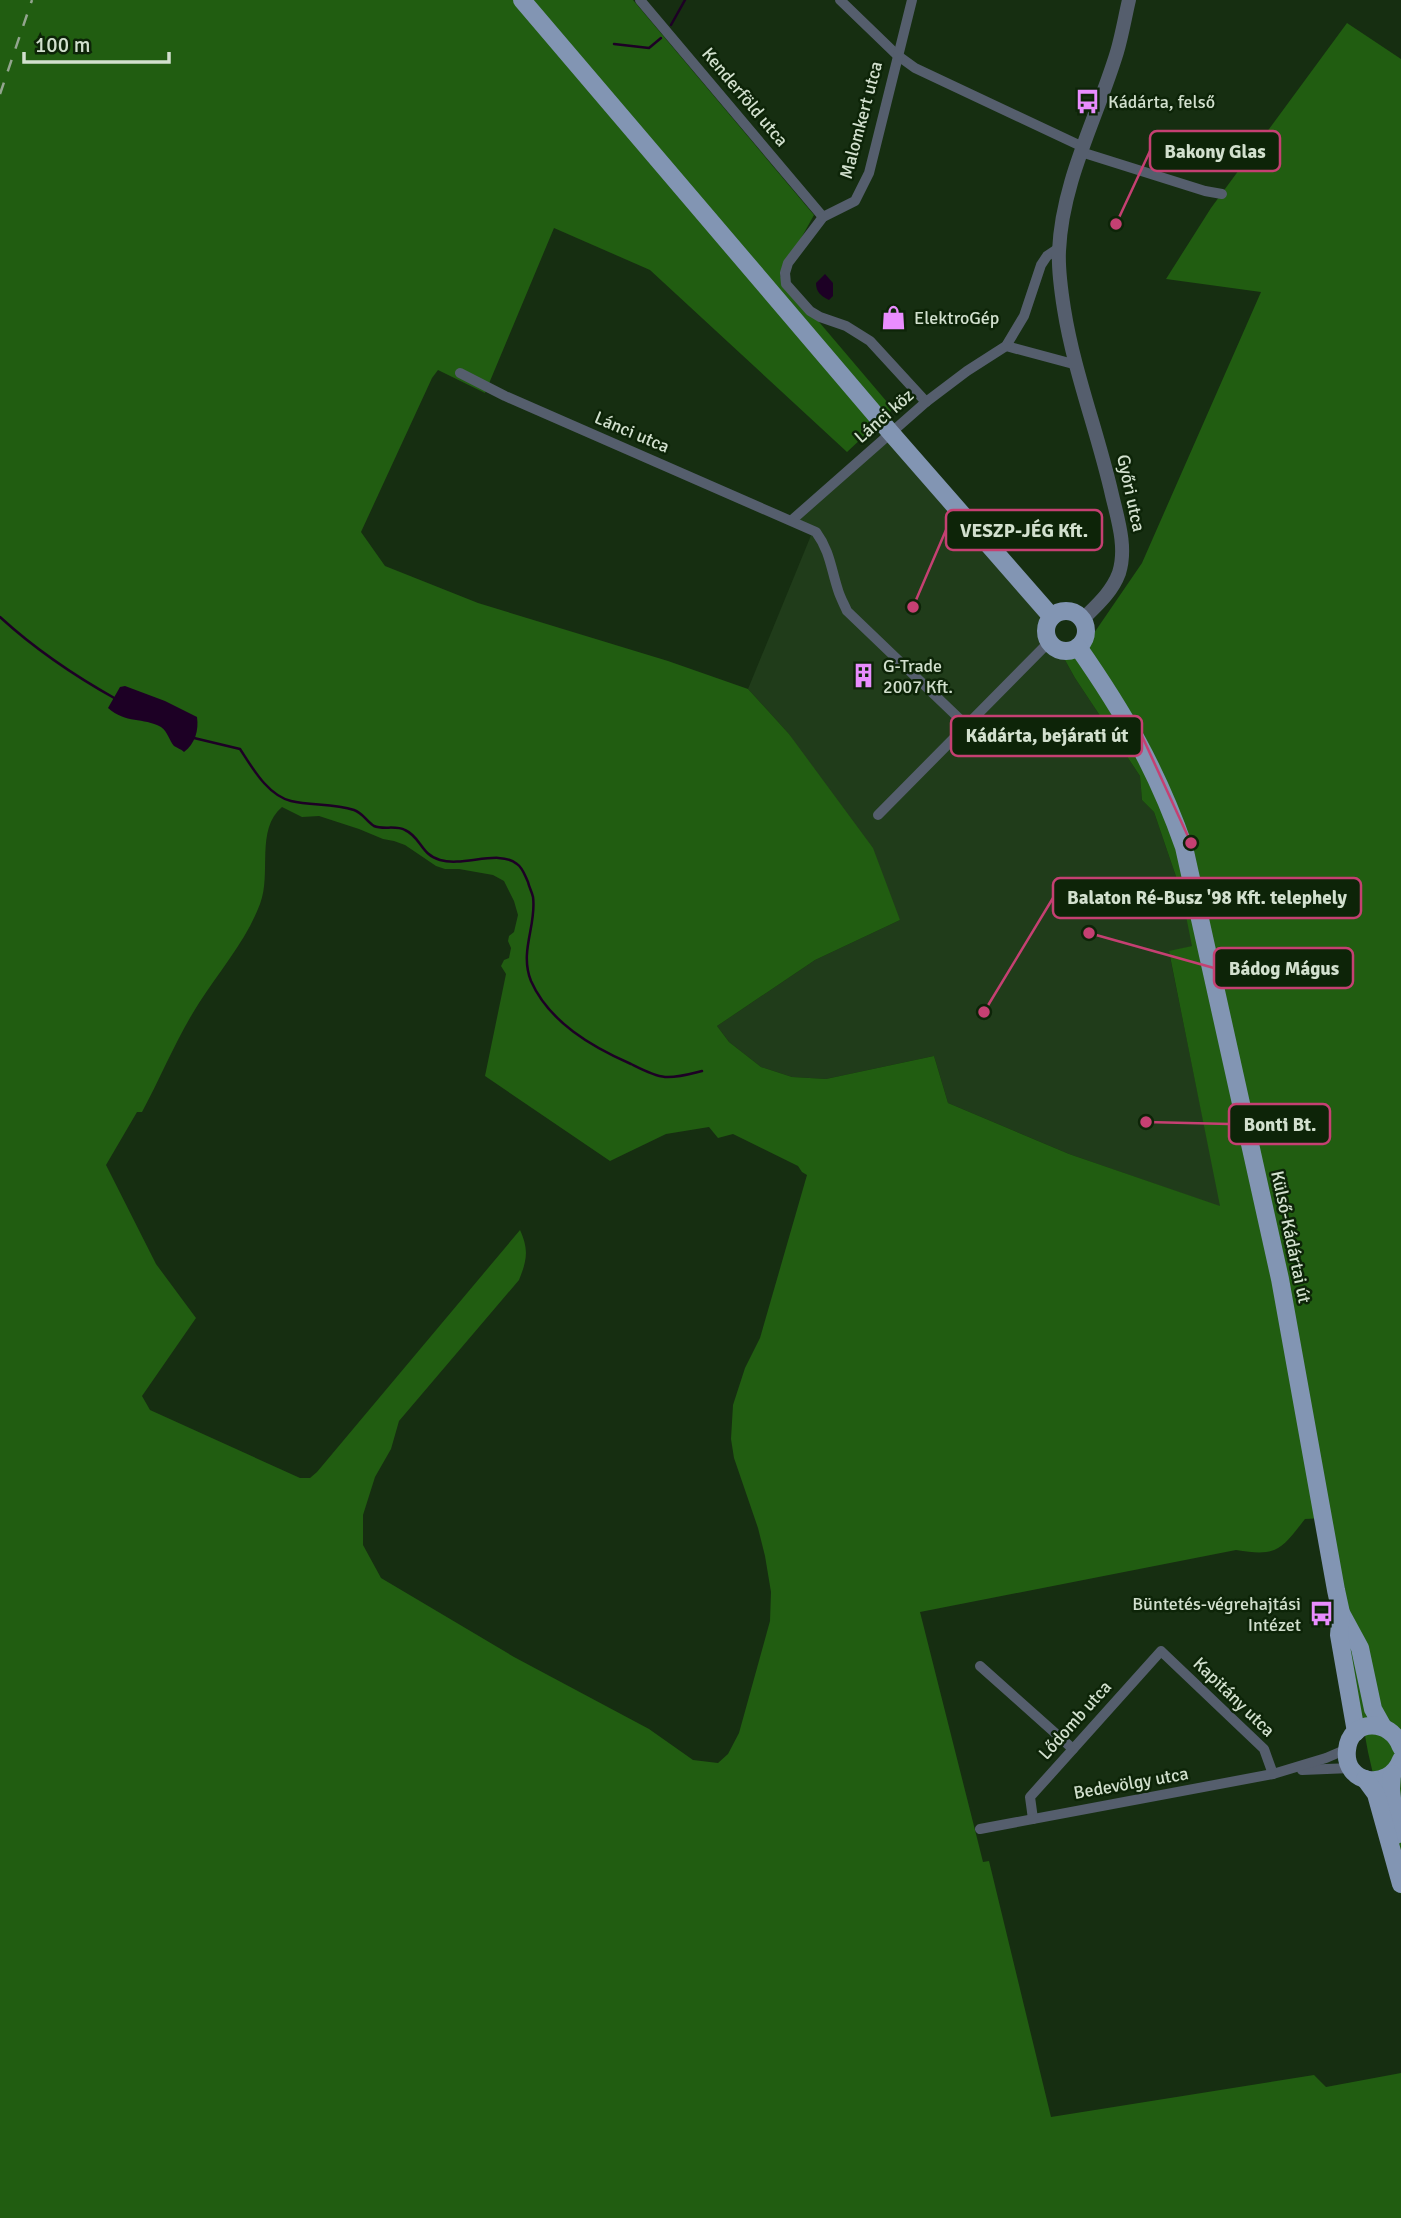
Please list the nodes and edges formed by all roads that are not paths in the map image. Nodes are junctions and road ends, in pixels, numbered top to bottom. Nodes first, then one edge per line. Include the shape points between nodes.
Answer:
1 (522, 0) edge
2 (640, 0) edge
3 (840, 0) edge
4 (912, 0) edge
5 (1129, 0) edge
6 (897, 55) junction
7 (1082, 149) junction
8 (1222, 194) dead end
9 (823, 217) junction
10 (1059, 248) junction
11 (1006, 346) junction
12 (1077, 365) junction
13 (460, 373) dead end
14 (926, 402) junction
15 (891, 433) junction
16 (792, 520) junction
17 (1051, 616) junction
18 (1083, 619) junction
19 (1049, 642) junction
20 (1078, 647) junction
21 (967, 726) junction
22 (877, 815) dead end
23 (1341, 1613) junction
24 (1161, 1651) joint
25 (980, 1666) dead end
26 (1383, 1727) junction
27 (1356, 1732) junction
28 (1401, 1747) edge
29 (1073, 1749) junction
30 (1347, 1749) junction
31 (1396, 1767) edge
32 (1288, 1771) junction
33 (1273, 1774) junction
34 (1358, 1774) junction
35 (1033, 1819) junction
36 (981, 1829) dead end
37 (1401, 1877) edge
38 (1401, 1884) edge

1 - 15 main road
2 - 9 street, Kenderföld utca
3 - 6 street
4 - 6 street, Malomkert utca
5 - 7 street, Győri utca
6 - 7 street
6 - 9 street, Malomkert utca via 864,186 855,201
7 - 8 street
7 - 10 street, Győri utca via 1066,200
9 - 14 street, Malomkert utca via 788,263 786,284 820,317 870,341
10 - 11 street via 1041,264 1024,316
10 - 12 street, Győri utca via 1065,312
11 - 12 street
11 - 14 street, Lánci köz
12 - 18 street, Győri utca via 1102,450 1122,546 1114,584
13 - 16 street, Lánci utca
14 - 15 street, Lánci köz
15 - 16 street, Lánci köz
15 - 17 main road
16 - 21 street, Lánci utca via 817,533 824,543 847,611
17 - 18 main road via 1070,610
17 - 19 main road via 1045,629
18 - 20 main road via 1086,632
19 - 20 main road via 1060,651
19 - 21 street
20 - 23 main road, Külső-Kádártai út via 1145,752 1184,847 1280,1279
21 - 22 street
23 - 26 main road, Külső-Kádártai út via 1360,1648 1373,1709
23 - 27 main road, Külső-Kádártai út via 1339,1635
24 - 29 street, Lődomb utca
24 - 33 street, Kapitány utca via 1264,1749
25 - 29 street
26 - 27 main road via 1368,1726
26 - 28 main road, Külső-Kádártai út
27 - 30 main road
29 - 35 street, Lődomb utca via 1030,1797
30 - 32 street, Bedevölgy utca
30 - 34 main road
31 - 34 main road via 1379,1780
31 - 37 main road via 1391,1789
32 - 33 street, Bedevölgy utca
32 - 34 street, Bedevölgy utca
33 - 35 street, Bedevölgy utca
34 - 38 main road via 1376,1794
35 - 36 street, Bedevölgy utca

